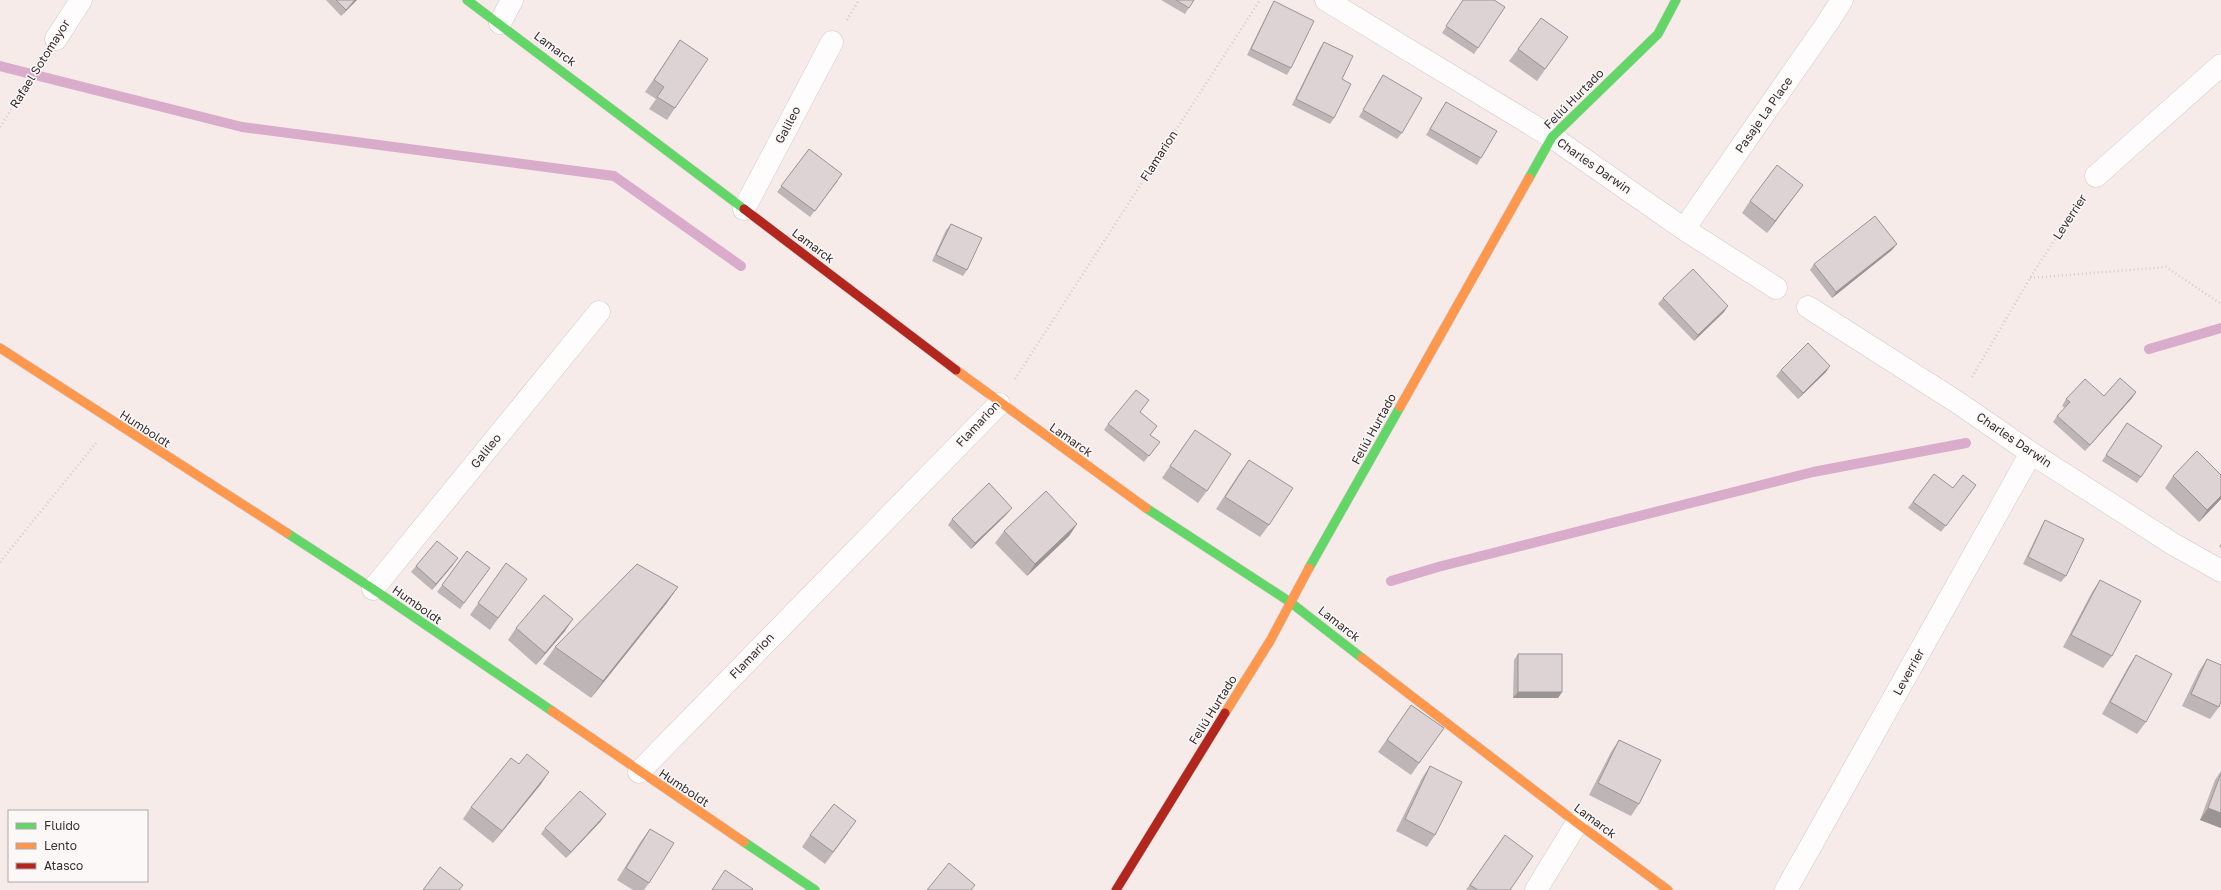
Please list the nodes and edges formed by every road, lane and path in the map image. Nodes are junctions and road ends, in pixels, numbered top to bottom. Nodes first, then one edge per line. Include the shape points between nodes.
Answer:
1 (81, 0) edge
2 (467, 0) edge
3 (512, 0) edge
4 (1260, 0) edge
5 (1326, 0) edge
6 (1676, 0) edge
7 (1842, 0) edge
8 (500, 23) junction
9 (56, 39) joint
10 (832, 42) dead end
11 (2221, 64) edge
12 (0, 127) edge
13 (1552, 137) junction
14 (2096, 176) joint
15 (744, 209) junction
16 (1684, 228) junction
17 (2030, 278) junction
18 (1776, 288) dead end
19 (2221, 304) edge
20 (1808, 307) dead end
21 (599, 312) dead end
22 (0, 348) edge
23 (1958, 402) junction
24 (999, 404) junction
25 (113, 422) junction
26 (2031, 453) junction
27 (0, 562) edge
28 (2221, 571) edge
29 (373, 589) junction
30 (1290, 602) junction
31 (639, 772) junction
32 (1577, 823) junction
33 (815, 890) edge
34 (1116, 890) edge
35 (1536, 890) edge
36 (1668, 890) edge
37 (1786, 890) edge

1 - 9 street, Rafael Sotomayor
2 - 8 main road, Lamarck
3 - 8 street
4 - 24 path, Flamarion
5 - 13 street, Charles Darwin
6 - 13 main road, Feliú Hurtado via 1658,34
7 - 16 street, Pasaje La Place
8 - 15 main road, Lamarck
9 - 12 path, Rafael Sotomayor
10 - 15 street, Galileo
11 - 14 street
13 - 16 street, Charles Darwin
13 - 30 main road, Feliú Hurtado
14 - 17 path, Leverrier
15 - 24 main road, Lamarck
16 - 18 street, Charles Darwin
17 - 19 path via 2166,267
17 - 23 path, Leverrier
20 - 23 street, Charles Darwin
21 - 29 street, Galileo
22 - 25 main road, Humboldt
23 - 26 street, Charles Darwin
24 - 30 main road, Lamarck via 1144,506
24 - 31 street, Flamarion
25 - 27 path
25 - 29 main road, Humboldt
26 - 28 street, Charles Darwin via 2173,544
26 - 37 street, Leverrier
29 - 31 main road, Humboldt
30 - 32 main road, Lamarck
30 - 34 main road, Feliú Hurtado via 1266,648
31 - 33 main road, Humboldt
32 - 35 street
32 - 36 main road, Lamarck

